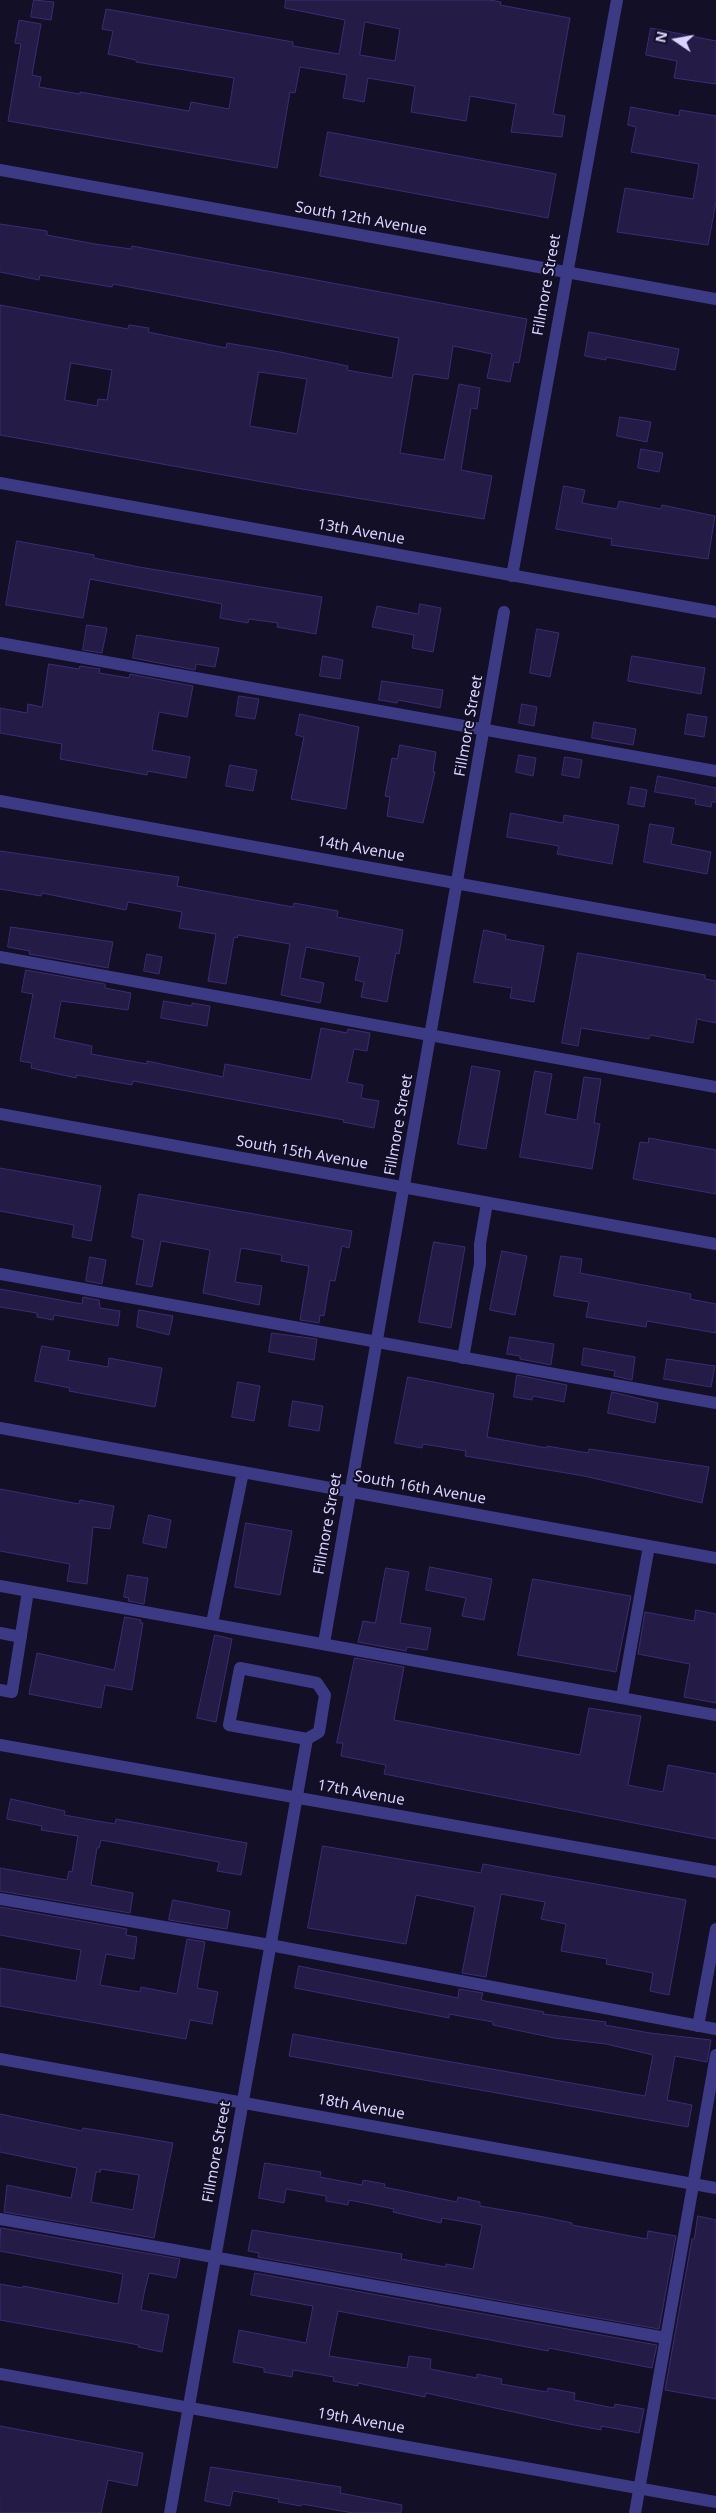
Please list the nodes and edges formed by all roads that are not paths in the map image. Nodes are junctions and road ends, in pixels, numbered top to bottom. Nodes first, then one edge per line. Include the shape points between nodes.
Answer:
1 (617, 0) edge
2 (0, 170) edge
3 (566, 272) junction
4 (716, 299) edge
5 (0, 483) edge
6 (512, 576) junction
7 (504, 612) dead end
8 (716, 612) edge
9 (0, 643) edge
10 (485, 729) junction
11 (716, 771) edge
12 (0, 801) edge
13 (458, 882) junction
14 (716, 930) edge
15 (0, 957) edge
16 (431, 1035) junction
17 (716, 1087) edge
18 (0, 1114) edge
19 (404, 1188) junction
20 (487, 1203) junction
21 (716, 1244) edge
22 (0, 1274) edge
23 (377, 1342) junction
24 (463, 1358) junction
25 (716, 1403) edge
26 (0, 1428) edge
27 (243, 1472) junction
28 (350, 1492) junction
29 (649, 1546) junction
30 (716, 1558) edge
31 (0, 1586) edge
32 (28, 1591) junction
33 (212, 1624) junction
34 (0, 1633) edge
35 (21, 1637) junction
36 (324, 1643) junction
37 (0, 1690) edge
38 (622, 1697) junction
39 (716, 1715) edge
40 (307, 1739) junction
41 (0, 1745) edge
42 (296, 1798) junction
43 (716, 1872) edge
44 (0, 1899) edge
45 (716, 1930) edge
46 (270, 1945) junction
47 (698, 2026) junction
48 (716, 2029) edge
49 (716, 2055) edge
50 (0, 2059) edge
51 (243, 2102) junction
52 (693, 2184) junction
53 (716, 2188) edge
54 (0, 2219) edge
55 (215, 2258) junction
56 (666, 2338) junction
57 (0, 2374) edge
58 (189, 2407) junction
59 (639, 2488) junction
60 (716, 2502) edge
61 (170, 2513) edge
62 (634, 2513) edge

1 - 3 street, Fillmore Street
2 - 3 street, South 12th Avenue
3 - 4 street, South 12th Avenue
3 - 6 street, Fillmore Street
5 - 6 street, 13th Avenue
6 - 8 street, 13th Avenue
7 - 10 street, Fillmore Street
9 - 10 street
10 - 11 street
10 - 13 street, Fillmore Street
12 - 13 street, 14th Avenue
13 - 14 street, 14th Avenue
13 - 16 street, Fillmore Street
15 - 16 street
16 - 17 street
16 - 19 street, Fillmore Street
18 - 19 street, South 15th Avenue
19 - 20 street, South 15th Avenue
19 - 23 street, Fillmore Street
20 - 21 street, South 15th Avenue
20 - 24 street
22 - 23 street
23 - 24 street
23 - 28 street, Fillmore Street
24 - 25 street
26 - 27 street, South 16th Avenue
27 - 28 street, South 16th Avenue
27 - 33 street
28 - 29 street, South 16th Avenue
28 - 36 street, Fillmore Street
29 - 30 street, South 16th Avenue
29 - 38 street
31 - 32 street
32 - 33 street
32 - 35 street
33 - 36 street
34 - 35 street
35 - 37 street via 12,1692
36 - 38 street
38 - 39 street
40 - 40 street via 319,1732 325,1695 317,1683 240,1668 229,1726
40 - 42 street, Fillmore Street
41 - 42 street, 17th Avenue
42 - 43 street, 17th Avenue
42 - 46 street, Fillmore Street
44 - 46 street
45 - 47 street
46 - 47 street
46 - 51 street, Fillmore Street
47 - 48 street
49 - 52 street
50 - 51 street, 18th Avenue
51 - 52 street, 18th Avenue
51 - 55 street, Fillmore Street
52 - 53 street, 18th Avenue
52 - 56 street
54 - 55 street
55 - 56 street
55 - 58 street, Fillmore Street
56 - 59 street
57 - 58 street, 19th Avenue
58 - 59 street, 19th Avenue
58 - 61 street, Fillmore Street
59 - 60 street, 19th Avenue
59 - 62 street

